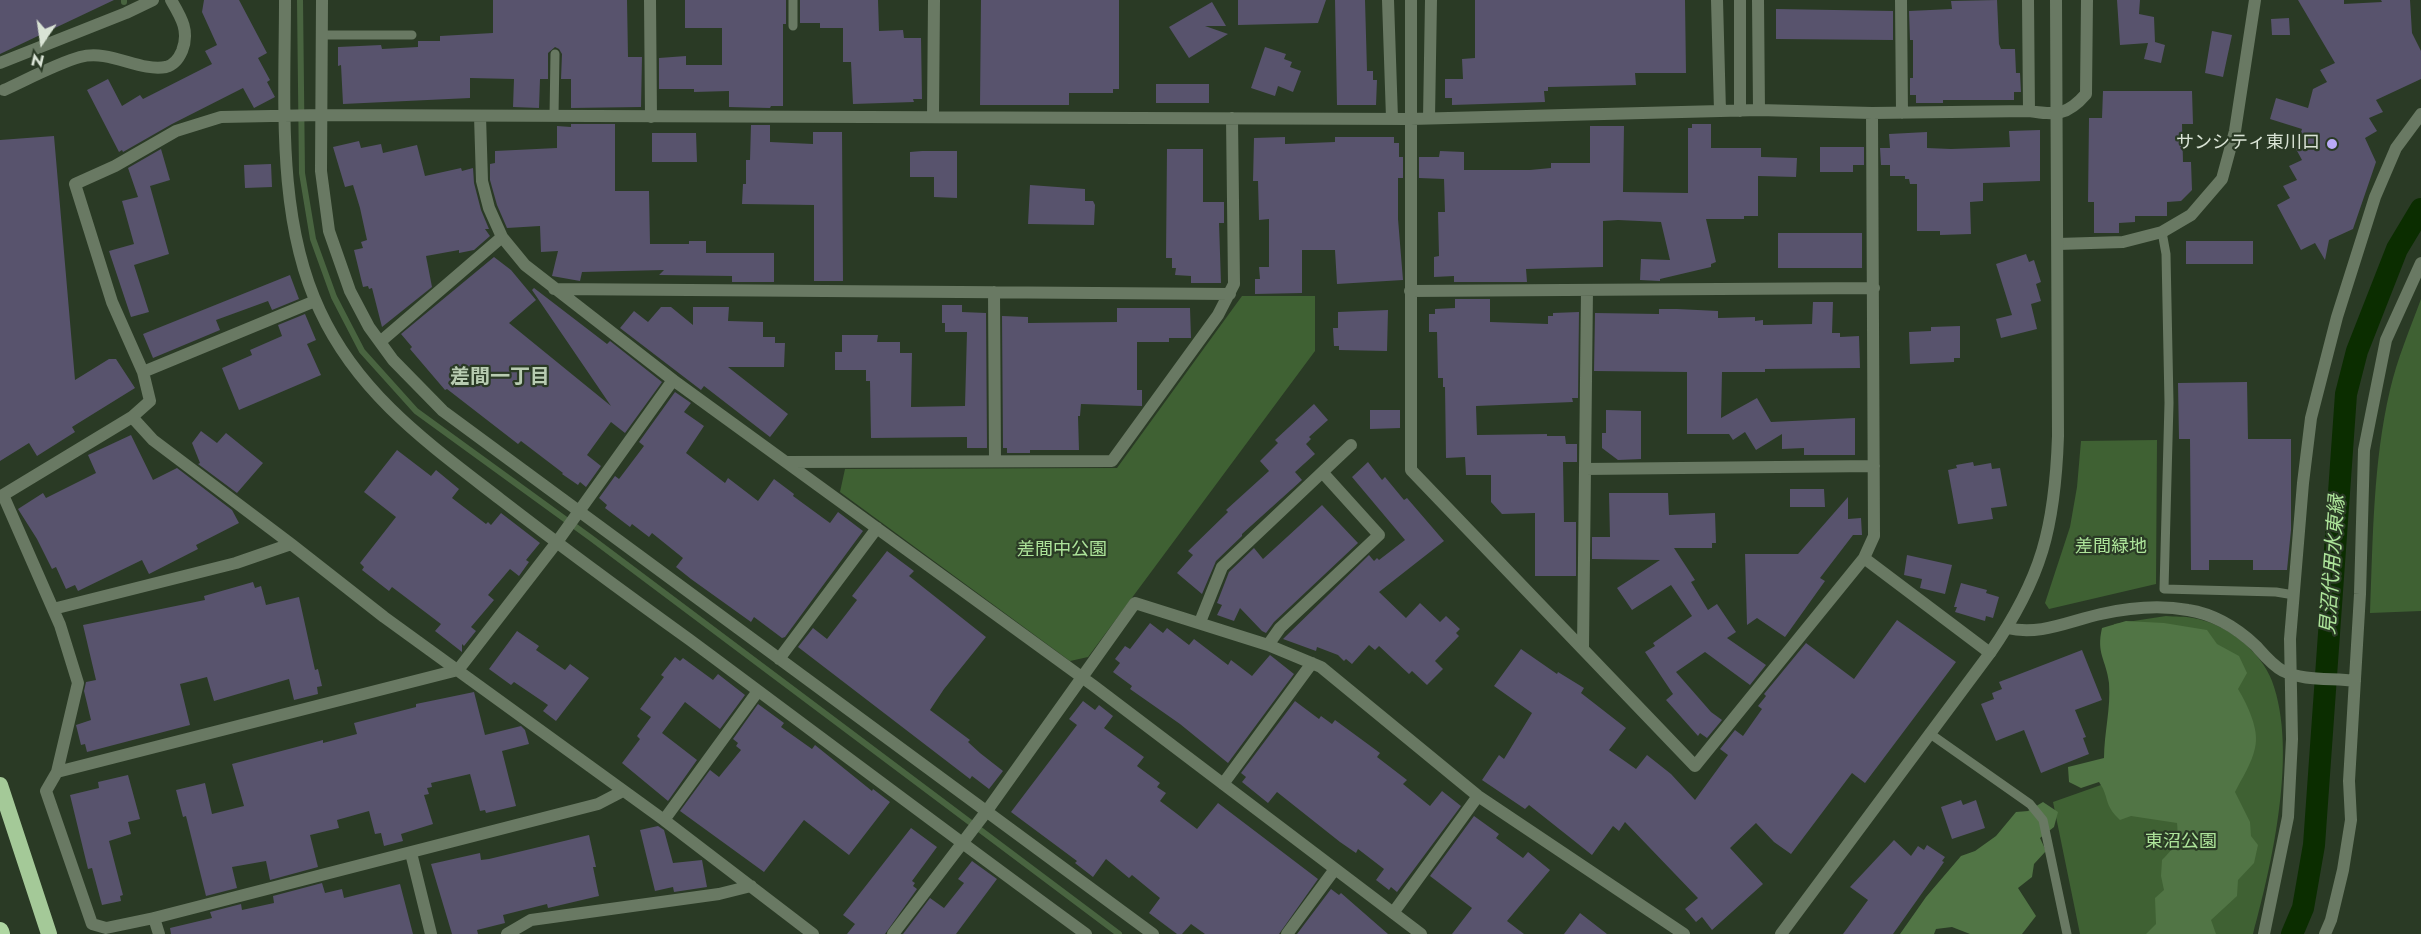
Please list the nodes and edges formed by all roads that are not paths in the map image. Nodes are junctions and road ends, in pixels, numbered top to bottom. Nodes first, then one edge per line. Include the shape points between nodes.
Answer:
1 (153, 0) edge
2 (171, 0) edge
3 (285, 0) edge
4 (322, 0) edge
5 (650, 0) edge
6 (793, 0) edge
7 (934, 0) edge
8 (1388, 0) edge
9 (1411, 0) edge
10 (1431, 0) edge
11 (1717, 0) edge
12 (1740, 0) edge
13 (1758, 0) edge
14 (1901, 0) edge
15 (2028, 0) edge
16 (2056, 0) edge
17 (2087, 0) edge
18 (2255, 0) edge
19 (793, 26) dead end
20 (322, 35) junction
21 (412, 35) dead end
22 (555, 54) dead end
23 (0, 63) edge
24 (4, 90) dead end
25 (1759, 110) junction
26 (1720, 111) junction
27 (1740, 111) junction
28 (2029, 111) junction
29 (1872, 113) junction
30 (1902, 113) junction
31 (2421, 114) edge
32 (322, 115) junction
33 (2056, 115) junction
34 (285, 116) junction
35 (480, 116) junction
36 (554, 116) junction
37 (651, 117) junction
38 (933, 117) junction
39 (1232, 118) junction
40 (1392, 118) junction
41 (1430, 118) junction
42 (1410, 119) junction
43 (2162, 232) junction
44 (502, 237) junction
45 (2058, 244) junction
46 (2421, 263) edge
47 (1874, 288) junction
48 (554, 289) junction
49 (1587, 290) junction
50 (1410, 291) junction
51 (994, 292) junction
52 (1230, 294) junction
53 (315, 301) junction
54 (380, 342) junction
55 (143, 372) junction
56 (673, 380) junction
57 (132, 417) junction
58 (1351, 445) dead end
59 (994, 461) junction
60 (787, 462) junction
61 (1874, 466) junction
62 (1585, 469) junction
63 (1323, 473) junction
64 (579, 511) junction
65 (877, 528) junction
66 (556, 543) junction
67 (291, 544) junction
68 (1864, 558) junction
69 (2294, 595) junction
70 (53, 609) junction
71 (1200, 622) junction
72 (2007, 628) junction
73 (1268, 645) junction
74 (1583, 649) junction
75 (1990, 653) junction
76 (779, 659) junction
77 (1312, 663) junction
78 (459, 670) junction
79 (2290, 674) junction
80 (1081, 676) junction
81 (2349, 680) junction
82 (758, 691) junction
83 (1929, 733) junction
84 (57, 772) junction
85 (0, 784) edge
86 (1223, 784) junction
87 (623, 791) junction
88 (1478, 796) junction
89 (986, 812) junction
90 (664, 820) junction
91 (961, 843) junction
92 (411, 853) junction
93 (1335, 869) junction
94 (751, 886) junction
95 (1393, 913) junction
96 (154, 918) junction
97 (49, 934) edge
98 (159, 934) edge
99 (431, 934) edge
100 (507, 934) edge
101 (813, 934) edge
102 (893, 934) edge
103 (1086, 934) edge
104 (1153, 934) edge
105 (1287, 934) edge
106 (1421, 934) edge
107 (1684, 934) edge
108 (1781, 934) edge
109 (2067, 934) edge
110 (2264, 934) edge
111 (2325, 934) edge

1 - 23 street
2 - 24 street via 186,31 175,63 154,67 101,55 80,57
3 - 34 street
4 - 20 street
5 - 37 street
6 - 19 lane
7 - 38 street
8 - 40 street
9 - 42 street
10 - 41 street
11 - 26 street
12 - 27 street
13 - 25 street
14 - 30 street
15 - 28 street
16 - 33 street
17 - 33 street via 2086,94 2076,105
18 - 43 street via 2235,131 2222,179 2191,215
20 - 21 lane
20 - 32 street
22 - 36 lane
25 - 27 street
25 - 29 street
26 - 27 street
26 - 41 street
28 - 30 street
28 - 33 street
29 - 30 street
29 - 47 street
31 - 69 street via 2396,148 2385,172 2327,354 2306,451
32 - 34 street
32 - 35 street
32 - 54 street via 321,171 329,231 350,291
33 - 45 street
34 - 53 street via 295,230 303,271
34 - 55 street via 221,117 176,131 75,184 112,302
35 - 36 street
35 - 44 street via 482,181
36 - 37 street
37 - 38 street
38 - 39 street
39 - 40 street
39 - 52 street via 1234,284
40 - 42 street
41 - 42 street
42 - 50 street
43 - 45 street via 2123,242
43 - 69 lane via 2166,254 2169,403 2164,589
44 - 48 street via 525,265
44 - 54 street
45 - 72 street via 2057,479 2045,549
46 - 81 street via 2386,340 2364,450 2361,594
47 - 49 street
47 - 61 street
48 - 51 street
48 - 56 street
49 - 50 street
49 - 62 street
50 - 74 street via 1411,470
51 - 52 street
51 - 59 street
52 - 59 street via 1112,460
53 - 55 street
53 - 66 street via 339,347 364,381 411,430
54 - 64 street via 443,411
55 - 57 street via 150,401
56 - 60 street
56 - 64 street
57 - 67 street via 153,440
57 - 70 street via 3,495
58 - 63 street
59 - 60 street
60 - 65 street
61 - 62 street
61 - 68 street via 1874,536
62 - 74 street
63 - 71 street via 1222,567
63 - 73 street via 1379,535 1280,628
64 - 66 street
64 - 76 street
65 - 76 street
65 - 80 street
66 - 78 street
66 - 82 street
67 - 70 street via 236,563
67 - 78 street
68 - 74 street via 1695,766
68 - 75 street
69 - 79 street
70 - 84 street via 78,683
71 - 73 street
71 - 80 street via 1135,603
72 - 75 street
72 - 79 street via 2028,632 2134,609 2188,610 2231,626
73 - 77 street
75 - 83 street
76 - 89 street
77 - 86 street
77 - 88 street
78 - 84 street
78 - 87 street
79 - 81 street
79 - 110 street via 2288,817
80 - 86 street
80 - 89 street
81 - 111 street via 2351,820 2343,870
82 - 90 street
82 - 91 street
83 - 108 street
83 - 109 lane via 2030,804 2043,820
84 - 96 street via 46,791 92,924 106,928
85 - 97 highway
86 - 93 street
87 - 90 street
87 - 92 street via 598,804
88 - 95 street
88 - 107 street
89 - 91 street
89 - 104 street
90 - 94 street
91 - 102 street
91 - 103 street
92 - 96 street
92 - 99 street
93 - 95 street
93 - 105 street
94 - 100 street via 531,920
94 - 101 street
95 - 106 street
96 - 98 street

